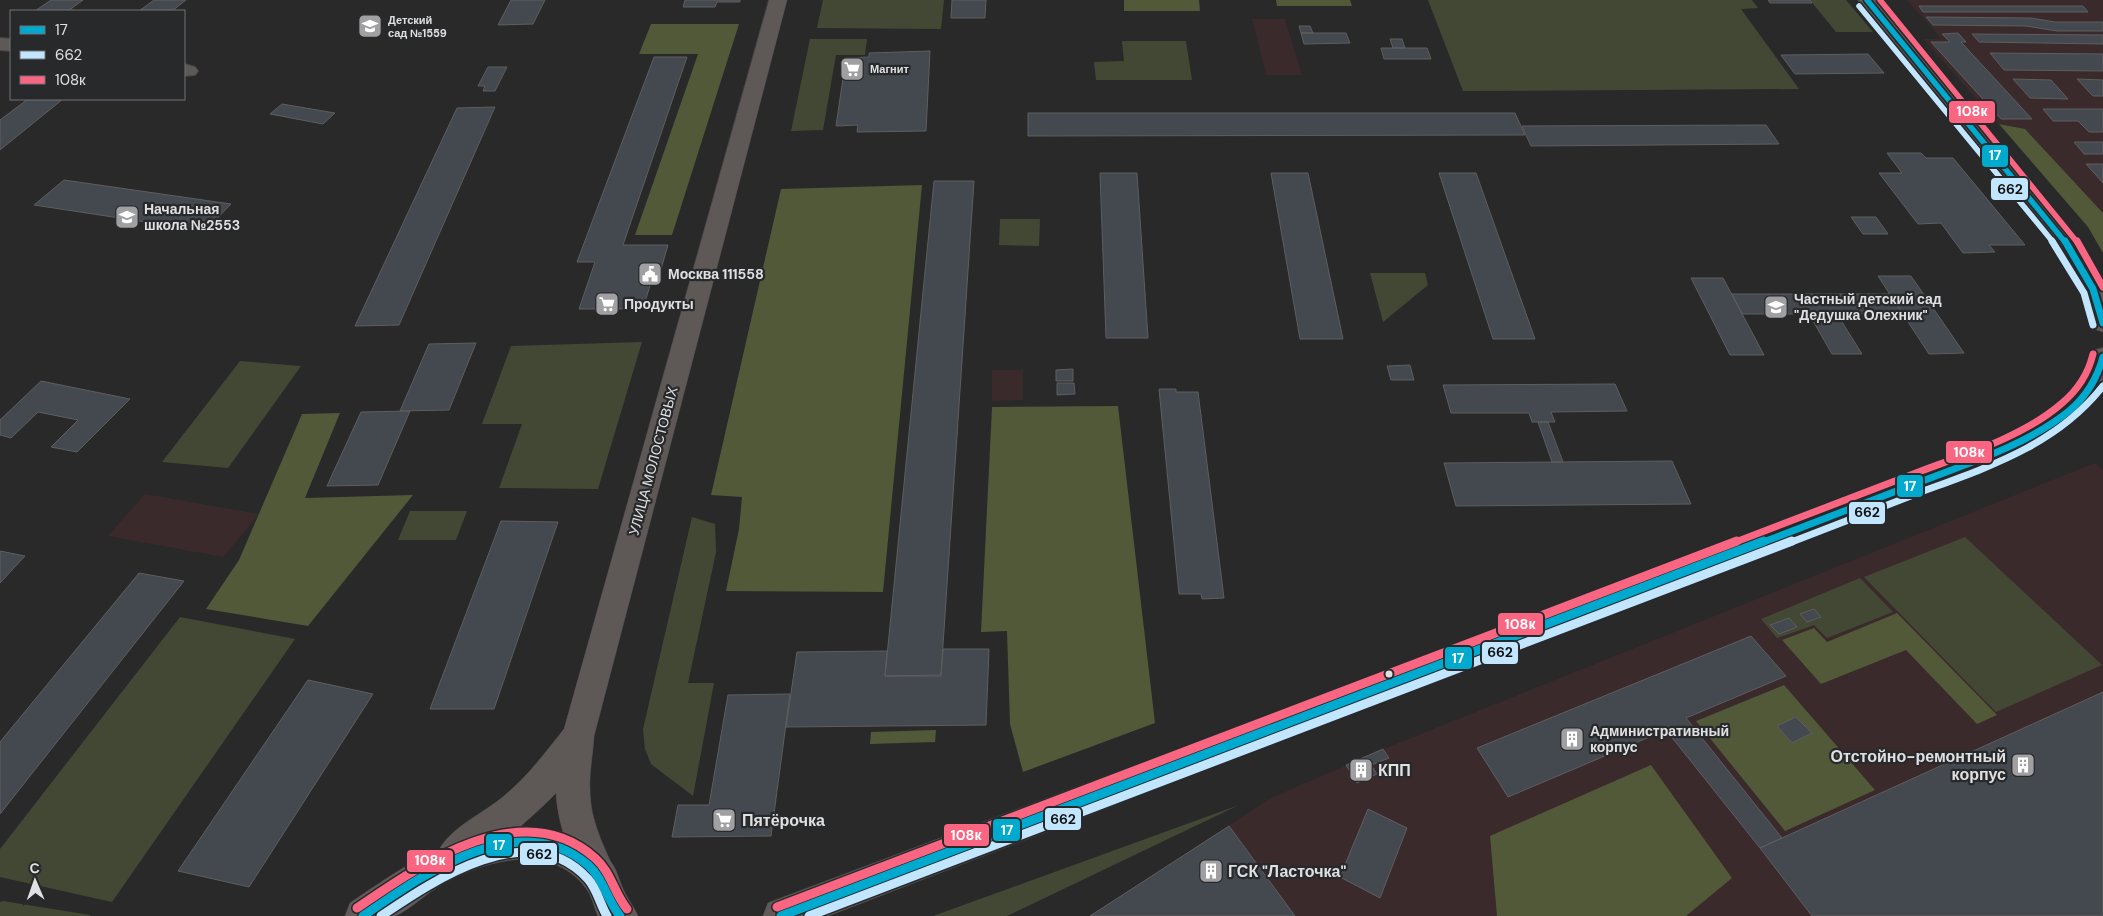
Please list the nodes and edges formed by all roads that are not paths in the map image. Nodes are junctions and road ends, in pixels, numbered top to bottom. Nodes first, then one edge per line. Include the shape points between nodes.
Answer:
1 (778, 0) edge
2 (1867, 0) edge
3 (2103, 323) edge
4 (2103, 357) edge
5 (578, 736) junction
6 (438, 866) junction
7 (609, 902) edge
8 (363, 916) edge
9 (781, 916) edge

1 - 5 street, УЛИЦА МОЛОСТОВЫХ
2 - 3 main road via 2063,238 2086,276
4 - 9 main road via 2092,384 2070,411 1962,466
5 - 6 street, УЛИЦА МОЛОСТОВЫХ via 543,783 515,809
5 - 7 street via 571,790 574,816
6 - 7 main road via 478,847 518,841 552,845 576,856
6 - 8 main road

